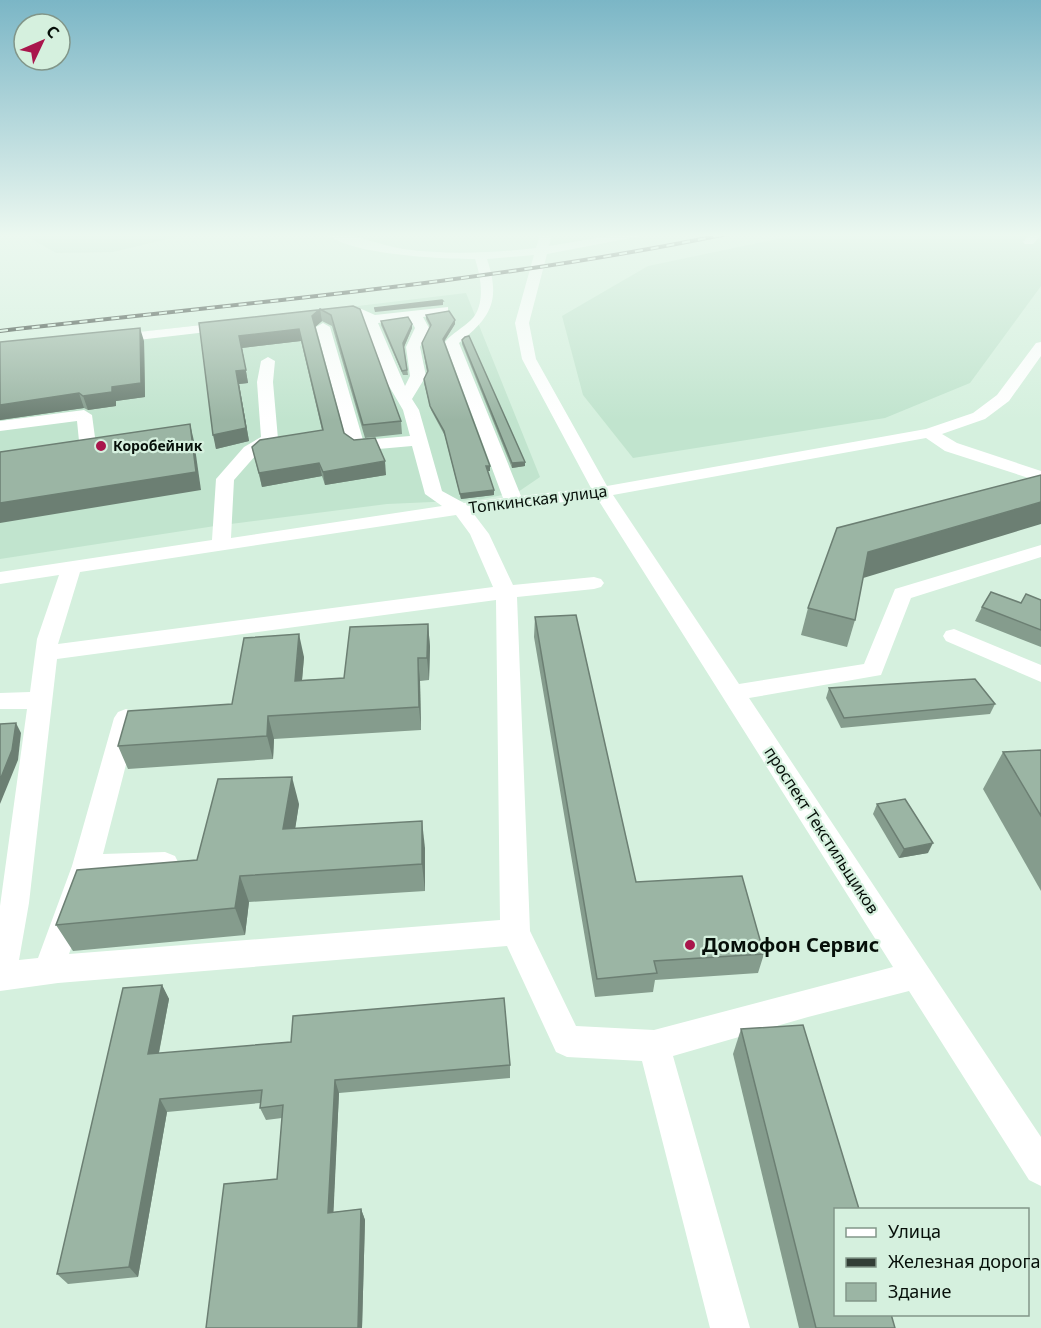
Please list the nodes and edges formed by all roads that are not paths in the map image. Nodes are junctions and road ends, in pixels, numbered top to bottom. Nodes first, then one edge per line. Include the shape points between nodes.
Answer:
1 (486, 296) edge
2 (531, 296) edge
3 (443, 310) edge
4 (415, 314) junction
5 (309, 316) edge
6 (370, 320) junction
7 (238, 325) edge
8 (323, 327) edge
9 (95, 341) edge
10 (1041, 346) edge
11 (268, 361) dead end
12 (1018, 376) junction
13 (1041, 379) edge
14 (405, 398) junction
15 (0, 426) edge
16 (929, 433) junction
17 (419, 440) junction
18 (44, 452) edge
19 (1041, 477) edge
20 (602, 492) junction
21 (514, 503) junction
22 (460, 509) junction
23 (221, 544) junction
24 (1041, 551) edge
25 (72, 567) junction
26 (0, 578) edge
27 (594, 583) dead end
28 (506, 592) junction
29 (954, 636) dead end
30 (47, 653) junction
31 (1041, 674) edge
32 (731, 693) junction
33 (40, 700) junction
34 (0, 701) edge
35 (151, 712) edge
36 (183, 864) edge
37 (86, 866) junction
38 (515, 932) junction
39 (48, 972) junction
40 (918, 975) junction
41 (0, 977) edge
42 (654, 1046) junction
43 (1041, 1168) edge
44 (730, 1328) edge

1 - 21 street via 480,318 452,342
2 - 20 street, проспект Текстильщиков via 522,323 529,359
3 - 4 street
4 - 6 street
4 - 14 street via 422,327 412,347 418,376
5 - 6 street via 357,311
6 - 14 street via 390,374
7 - 9 street
8 - 17 street via 356,446
10 - 12 street, Топкинская улица
11 - 23 street via 265,382 270,439 249,451 225,479
12 - 13 street
12 - 16 street, Топкинская улица via 1003,398 979,416
14 - 17 street
15 - 18 street via 84,415 88,445
16 - 19 street via 951,447
16 - 20 street, Топкинская улица
17 - 22 street via 434,494
20 - 21 street, Топкинская улица
20 - 32 street, проспект Текстильщиков
21 - 22 street, Топкинская улица
22 - 23 street, Топкинская улица
22 - 28 street via 479,534
23 - 25 street, Топкинская улица
24 - 32 street via 902,594 873,670
25 - 26 street, Топкинская улица
25 - 30 street
27 - 28 street
28 - 30 street
28 - 38 street
29 - 31 street
30 - 33 street
32 - 40 street, проспект Текстильщиков
33 - 34 street
33 - 41 street via 15,903
35 - 37 street via 128,713
36 - 37 street
37 - 39 street
38 - 39 street
38 - 42 street via 567,1041
39 - 41 street
40 - 42 street
40 - 43 street, проспект Текстильщиков
42 - 44 street

